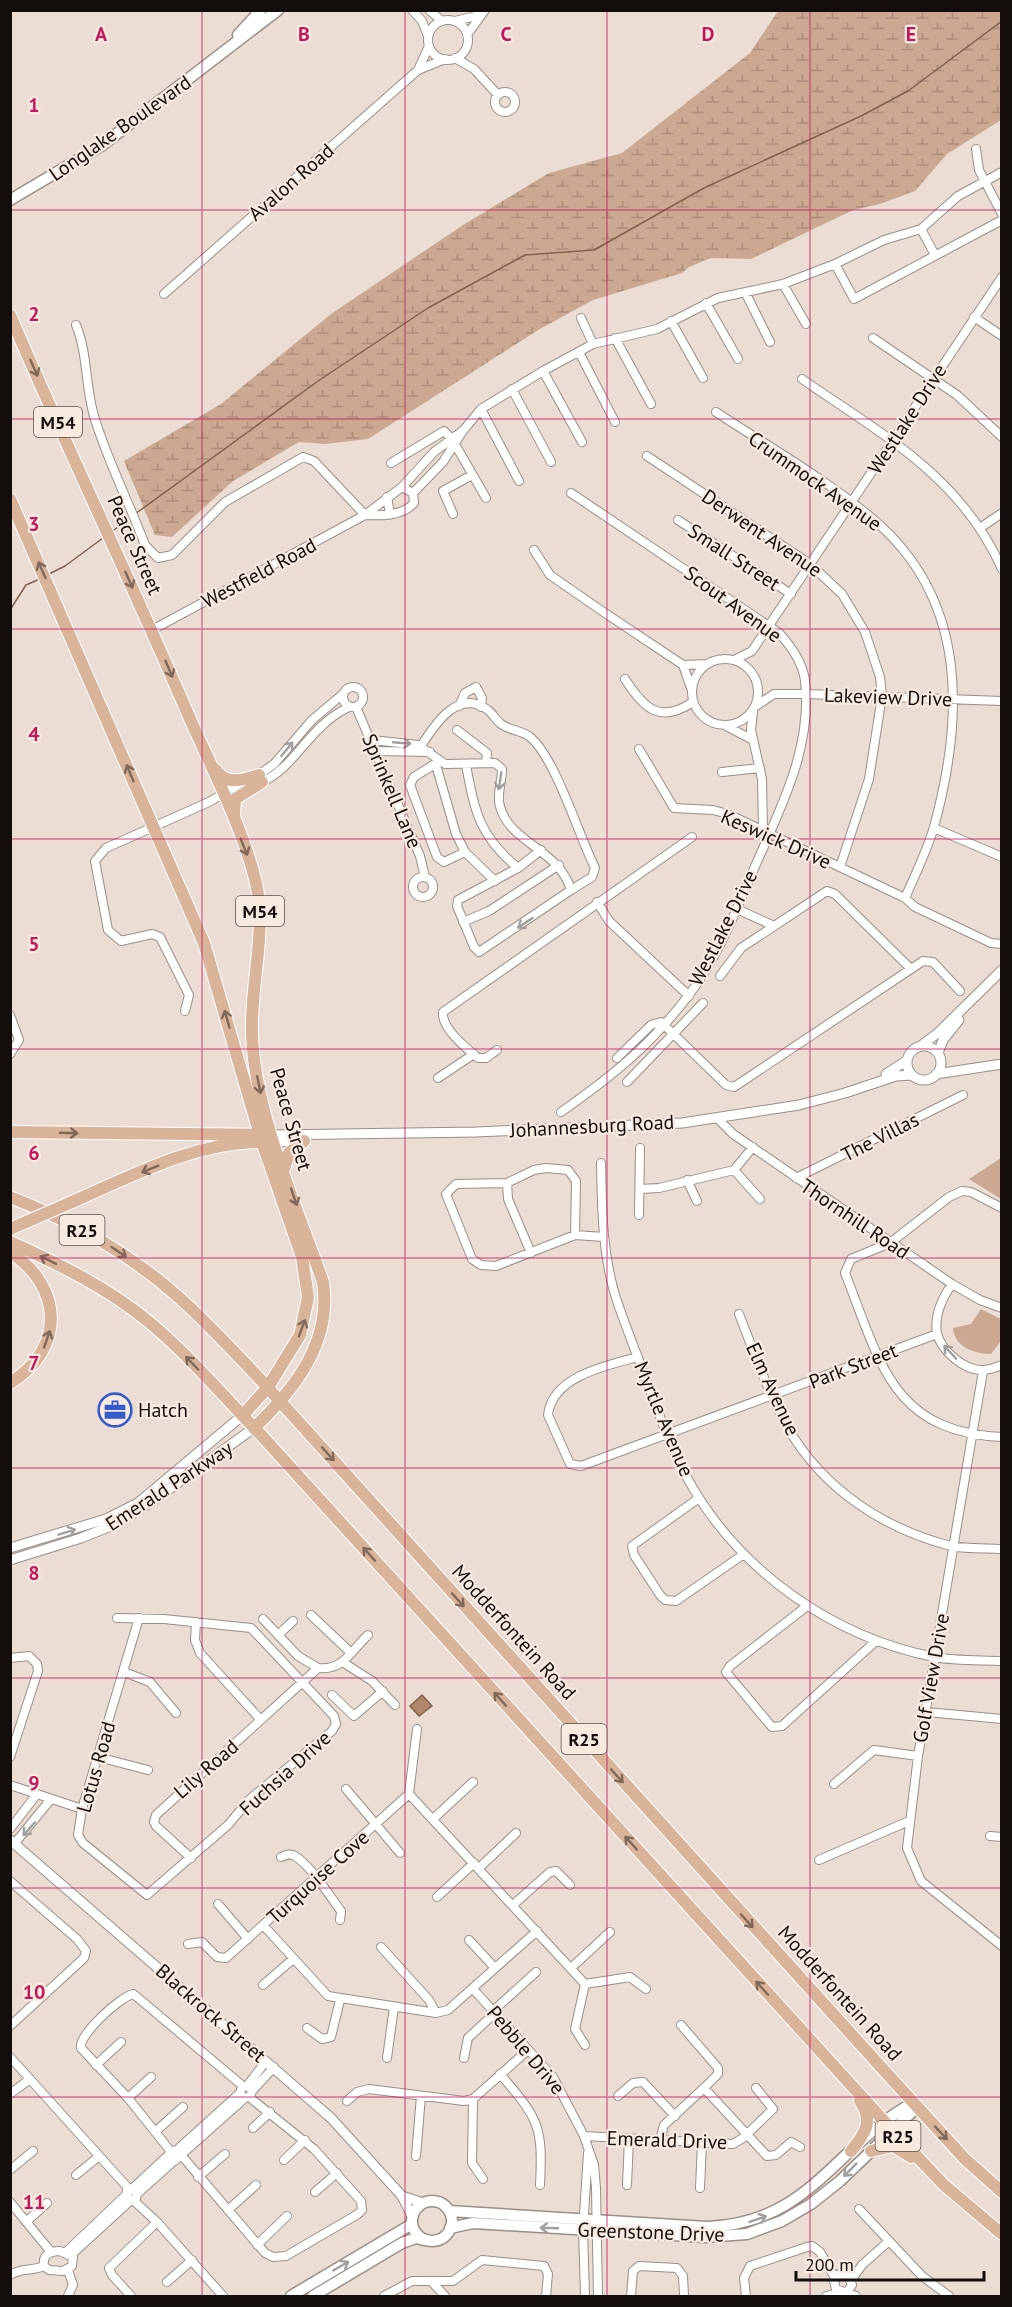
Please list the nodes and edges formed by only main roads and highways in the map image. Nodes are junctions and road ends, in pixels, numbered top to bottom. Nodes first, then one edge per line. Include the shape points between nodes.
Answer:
1 (261, 10) edge
2 (278, 10) edge
3 (226, 49) junction
4 (10, 200) edge
5 (10, 315) edge
6 (10, 499) edge
7 (205, 753) junction
8 (237, 828) junction
9 (253, 1110) junction
10 (10, 1132) edge
11 (232, 1134) junction
12 (267, 1138) junction
13 (304, 1141) road end
14 (284, 1169) junction
15 (10, 1197) edge
16 (10, 1229) edge
17 (10, 1242) edge
18 (10, 1252) edge
19 (10, 1383) edge
20 (268, 1388) junction
21 (282, 1402) junction
22 (243, 1415) junction
23 (254, 1428) junction
24 (801, 2031) junction
25 (915, 2105) junction
26 (889, 2125) junction
27 (851, 2151) junction
28 (871, 2151) junction
29 (944, 2185) junction
30 (1002, 2192) edge
31 (448, 2211) junction
32 (412, 2220) junction
33 (583, 2224) junction
34 (596, 2225) junction
35 (450, 2228) junction
36 (1002, 2234) edge
37 (424, 2240) junction
38 (291, 2296) edge
39 (313, 2296) edge

1 - 3 main road, Longlake Boulevard
2 - 3 main road, Longlake Boulevard
3 - 4 main road, Longlake Boulevard via 101,146
5 -> 7 main road, Peace Street / M54
9 -> 6 main road, Peace Street / M54 via 204,943
7 - 8 main road, Peace Street / M54
7 - 8 main road via 225,778 260,779 235,799
8 -> 12 main road, Peace Street / M54 via 259,895 252,1035
9 - 11 main road via 249,1121
9 - 12 main road, Peace Street / M54
10 -> 11 main road
11 - 12 main road
12 - 14 main road, Peace Street / M54
12 -> 16 main road, bridge via 186,1155
20 -> 12 main road, Peace Street / M54 via 303,1325 308,1297 306,1276
13 - 14 main road via 289,1153
14 -> 21 main road, Peace Street / M54 via 326,1301 320,1336
15 -> 20 main road, Modderfontein Road / R25 via 76,1227 148,1273 175,1294
22 -> 17 main road, R25 via 147,1321 86,1280
19 -> 18 main road via 41,1354 50,1332 52,1311 43,1284
20 - 21 main road, Modderfontein Road / R25
20 - 22 main road, M54
21 - 23 main road, Peace Street / M54
21 -> 25 main road, Modderfontein Road / R25
22 - 23 main road, R25
24 -> 23 main road, R25
24 - 26 main road, R25
24 - 27 main road via 867,2114 866,2131
25 - 26 main road, Greenstone Drive
25 -> 30 main road, Modderfontein Road / R25
26 - 27 main road, Greenstone Drive
26 - 28 main road, Greenstone Drive
26 - 29 main road, R25
34 -> 27 main road, Greenstone Drive via 707,2226 746,2222 780,2210 799,2198
28 - 29 main road via 887,2146 898,2148
28 -> 34 main road, Greenstone Drive via 811,2204 782,2221 747,2234 727,2237
29 - 36 main road, R25
31 - 32 main road via 436,2201 423,2203
31 - 33 main road, Greenstone Drive
31 - 35 main road via 452,2218
32 - 37 main road via 415,2233
38 -> 32 main road
33 - 34 main road, Greenstone Drive
33 -> 35 main road, Greenstone Drive via 473,2223
35 - 37 main road via 443,2238
37 - 39 main road via 416,2238 402,2243

